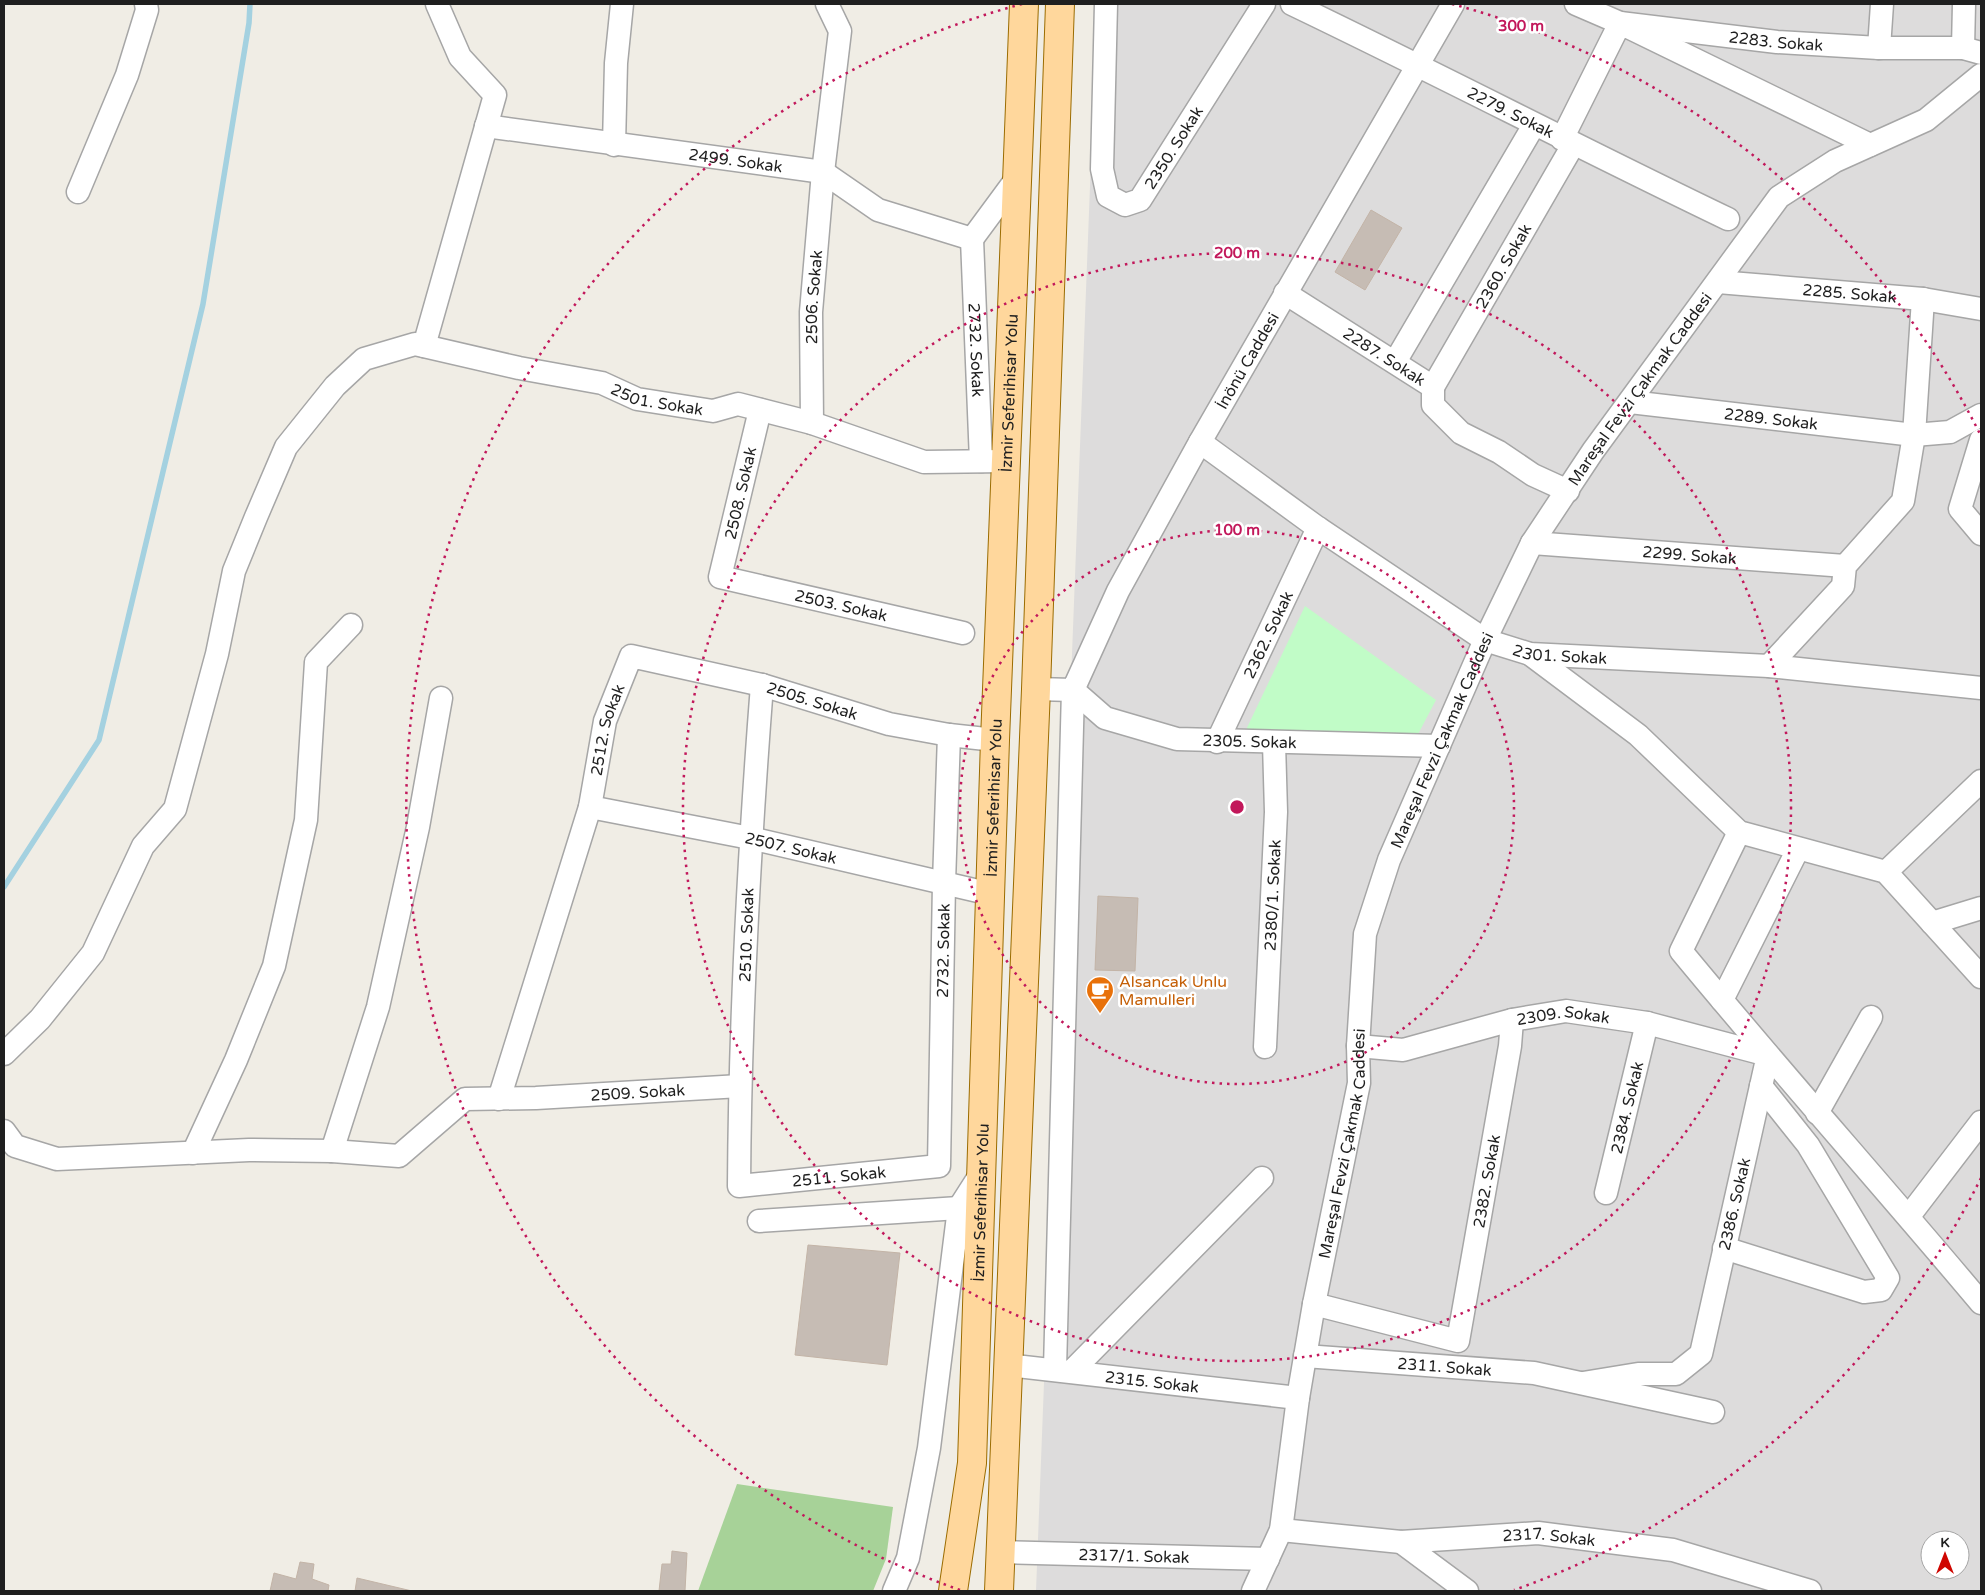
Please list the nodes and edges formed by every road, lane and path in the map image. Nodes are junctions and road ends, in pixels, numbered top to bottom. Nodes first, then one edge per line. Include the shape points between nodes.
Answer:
1 (146, 4) edge
2 (436, 4) edge
3 (622, 4) edge
4 (827, 4) edge
5 (1024, 4) edge
6 (1060, 4) edge
7 (1106, 4) edge
8 (1264, 4) edge
9 (1292, 4) edge
10 (1453, 4) edge
11 (1576, 4) edge
12 (1882, 4) edge
13 (1964, 4) edge
14 (1620, 23) junction
15 (1879, 48) junction
16 (1972, 51) edge
17 (1417, 64) junction
18 (1981, 75) edge
19 (1534, 125) junction
20 (486, 126) junction
21 (1567, 142) junction
22 (1870, 144) junction
23 (614, 145) junction
24 (823, 172) junction
25 (1017, 178) junction
26 (78, 192) dead end
27 (1728, 219) dead end
28 (972, 239) junction
29 (1718, 282) junction
30 (1285, 293) junction
31 (1923, 299) junction
32 (1981, 309) edge
33 (424, 346) junction
34 (1395, 362) junction
35 (1433, 387) junction
36 (1630, 402) junction
37 (760, 410) junction
38 (1981, 415) edge
39 (812, 423) junction
40 (1914, 435) junction
41 (1981, 440) edge
42 (1200, 442) junction
43 (994, 461) junction
44 (1568, 491) junction
45 (1318, 528) junction
46 (1981, 534) edge
47 (1532, 543) junction
48 (1845, 566) junction
49 (720, 577) joint
50 (351, 625) dead end
51 (963, 633) dead end
52 (1485, 640) junction
53 (1530, 654) junction
54 (631, 656) joint
55 (1769, 666) junction
56 (762, 685) junction
57 (1981, 688) edge
58 (1036, 690) junction
59 (1073, 690) junction
60 (441, 698) dead end
61 (949, 735) junction
62 (995, 740) junction
63 (1217, 742) junction
64 (1274, 743) junction
65 (1439, 746) junction
66 (1981, 781) edge
67 (590, 807) junction
68 (1739, 832) junction
69 (750, 838) junction
70 (1798, 849) junction
71 (1886, 872) junction
72 (944, 883) junction
73 (991, 894) junction
74 (1981, 908) edge
75 (1932, 923) junction
76 (1981, 977) edge
77 (1722, 1000) junction
78 (1870, 1017) dead end
79 (1512, 1020) junction
80 (1647, 1022) junction
81 (1358, 1046) junction
82 (1265, 1047) dead end
83 (4, 1054) edge
84 (1768, 1055) junction
85 (740, 1086) junction
86 (1761, 1086) junction
87 (498, 1098) junction
88 (1817, 1113) junction
89 (1981, 1122) edge
90 (4, 1131) edge
91 (332, 1151) junction
92 (193, 1153) junction
93 (939, 1166) joint
94 (982, 1172) junction
95 (1262, 1178) dead end
96 (739, 1186) joint
97 (1606, 1193) dead end
98 (959, 1208) junction
99 (1908, 1216) junction
100 (759, 1221) dead end
101 (1724, 1248) junction
102 (1981, 1303) edge
103 (1314, 1304) junction
104 (1458, 1340) joint
105 (1305, 1356) junction
106 (1007, 1364) junction
107 (1063, 1370) junction
108 (1583, 1383) junction
109 (1298, 1398) junction
110 (1713, 1412) dead end
111 (1281, 1530) junction
112 (1401, 1542) junction
113 (1000, 1552) junction
114 (1268, 1559) junction
115 (894, 1591) edge
116 (953, 1591) edge
117 (999, 1591) edge
118 (1253, 1591) edge
119 (1467, 1591) edge
120 (1810, 1591) edge

1 - 26 street via 136,52
2 - 20 street via 460,57 495,95
3 - 23 street via 616,63
4 - 24 street, 2506. Sokak via 840,31
5 - 25 main road, İzmir Seferihisar Yolu
6 - 58 main road, İzmir Seferihisar Yolu
7 - 8 street, 2350. Sokak via 1102,169 1108,196 1125,205 1140,200
9 - 17 street, 2279. Sokak
10 - 17 street, İnönü Caddesi
11 - 14 street, 2283. Sokak
12 - 15 street
13 - 16 street
14 - 15 street, 2283. Sokak via 1777,42
14 - 21 street, 2360. Sokak
14 - 22 street
15 - 16 street, 2283. Sokak
17 - 19 street, 2279. Sokak
17 - 30 street, İnönü Caddesi
18 - 22 street, Mareşal Fevzi Çakmak Caddesi via 1926,120
19 - 21 street, 2279. Sokak
19 - 34 street
20 - 23 street, 2499. Sokak
20 - 33 street
21 - 27 street, 2279. Sokak
21 - 35 street, 2360. Sokak
22 - 29 street, Mareşal Fevzi Çakmak Caddesi via 1835,161 1779,196
23 - 24 street, 2499. Sokak
24 - 28 street, 2499. Sokak via 878,210
24 - 39 street, 2506. Sokak via 810,312
25 - 28 street
25 - 43 main road, İzmir Seferihisar Yolu
28 - 43 street, 2732. Sokak
29 - 31 street, 2285. Sokak
29 - 36 street, Mareşal Fevzi Çakmak Caddesi
30 - 34 street, 2287. Sokak
30 - 42 street, İnönü Caddesi
31 - 32 street, 2285. Sokak
31 - 40 street
33 - 37 street, 2501. Sokak via 602,384 637,400 703,410 738,404
33 - 83 street, 2501. Sokak via 415,344 364,359 335,386 286,447 234,571 217,654 175,809 143,846 93,953 40,1018
34 - 35 street, 2287. Sokak
35 - 44 street, 2287. Sokak via 1433,405 1461,433 1499,452 1533,475
36 - 40 street, 2289. Sokak
36 - 44 street, Mareşal Fevzi Çakmak Caddesi
37 - 39 street, 2501. Sokak
37 - 49 street, 2508. Sokak
38 - 40 street, 2289. Sokak via 1950,432
39 - 43 street, 2501. Sokak via 924,462
40 - 48 street via 1903,501
41 - 46 street via 1960,509
42 - 45 street, 2301. Sokak
42 - 59 street, İnönü Caddesi via 1118,591
43 - 62 main road, İzmir Seferihisar Yolu
44 - 47 street, Mareşal Fevzi Çakmak Caddesi
45 - 52 street, 2301. Sokak
45 - 63 street, 2362. Sokak
47 - 48 street, 2299. Sokak
47 - 52 street, Mareşal Fevzi Çakmak Caddesi
48 - 55 street via 1843,586
49 - 51 street, 2503. Sokak
50 - 92 street via 316,662 306,820 274,966
52 - 53 street, 2301. Sokak
52 - 65 street, Mareşal Fevzi Çakmak Caddesi
53 - 55 street, 2301. Sokak
53 - 68 street via 1638,735
54 - 56 street, 2505. Sokak
54 - 67 street, 2512. Sokak via 605,720
55 - 57 street, 2301. Sokak
56 - 61 street, 2505. Sokak via 889,724
56 - 69 street, 2510. Sokak
58 - 59 street
58 - 106 main road, İzmir Seferihisar Yolu
59 - 63 street, 2305. Sokak via 1105,718 1177,739
59 - 107 street
60 - 91 street via 418,827 378,1007
61 - 62 street, 2505. Sokak
61 - 72 street, 2732. Sokak
62 - 73 main road, İzmir Seferihisar Yolu
63 - 64 street, 2305. Sokak
64 - 65 street, 2305. Sokak
64 - 82 street, 2380/1. Sokak via 1276,812
65 - 81 street, Mareşal Fevzi Çakmak Caddesi via 1390,860 1364,934
66 - 71 street
67 - 69 street, 2507. Sokak
67 - 87 street, 2512. Sokak
68 - 70 street
68 - 77 street via 1681,951
69 - 72 street, 2507. Sokak
69 - 85 street, 2510. Sokak
70 - 71 street
70 - 77 street
71 - 75 street
72 - 73 street, 2507. Sokak
72 - 93 street, 2732. Sokak
73 - 94 main road, İzmir Seferihisar Yolu
74 - 75 street
75 - 76 street
77 - 84 street
78 - 88 street
79 - 80 street, 2309. Sokak via 1566,1010
79 - 81 street, 2309. Sokak via 1403,1050
79 - 104 street, 2382. Sokak
80 - 84 street, 2309. Sokak
80 - 97 street, 2384. Sokak
81 - 103 street, Mareşal Fevzi Çakmak Caddesi via 1359,1083
84 - 86 street, 2386. Sokak
84 - 88 street
85 - 87 street, 2509. Sokak
85 - 96 street, 2510. Sokak
86 - 101 street, 2386. Sokak
86 - 101 street via 1808,1145 1888,1278 1881,1290 1864,1292
87 - 91 street, 2509. Sokak via 465,1099 399,1156
88 - 99 street
89 - 99 street
90 - 92 street, 2509. Sokak via 15,1146 58,1159
91 - 92 street, 2509. Sokak
93 - 96 street, 2511. Sokak
94 - 98 street
94 - 116 main road, İzmir Seferihisar Yolu via 972,1463
95 - 107 street
98 - 100 street
98 - 115 street via 928,1448 908,1558
99 - 102 street
101 - 108 street, 2386. Sokak via 1701,1354 1676,1374 1638,1374
103 - 104 street, 2311. Sokak
103 - 105 street, Mareşal Fevzi Çakmak Caddesi
105 - 108 street, 2311. Sokak via 1534,1373
105 - 109 street, Mareşal Fevzi Çakmak Caddesi
106 - 107 street, 2315. Sokak
106 - 113 main road, İzmir Seferihisar Yolu
107 - 109 street, 2315. Sokak
108 - 110 street, 2311. Sokak
109 - 111 street, Mareşal Fevzi Çakmak Caddesi
111 - 112 street, 2317. Sokak
111 - 114 street, Mareşal Fevzi Çakmak Caddesi
112 - 119 street
112 - 120 street, 2317. Sokak via 1538,1533 1673,1550
113 - 114 street, 2317/1. Sokak
113 - 117 main road, İzmir Seferihisar Yolu
114 - 118 street, Mareşal Fevzi Çakmak Caddesi

